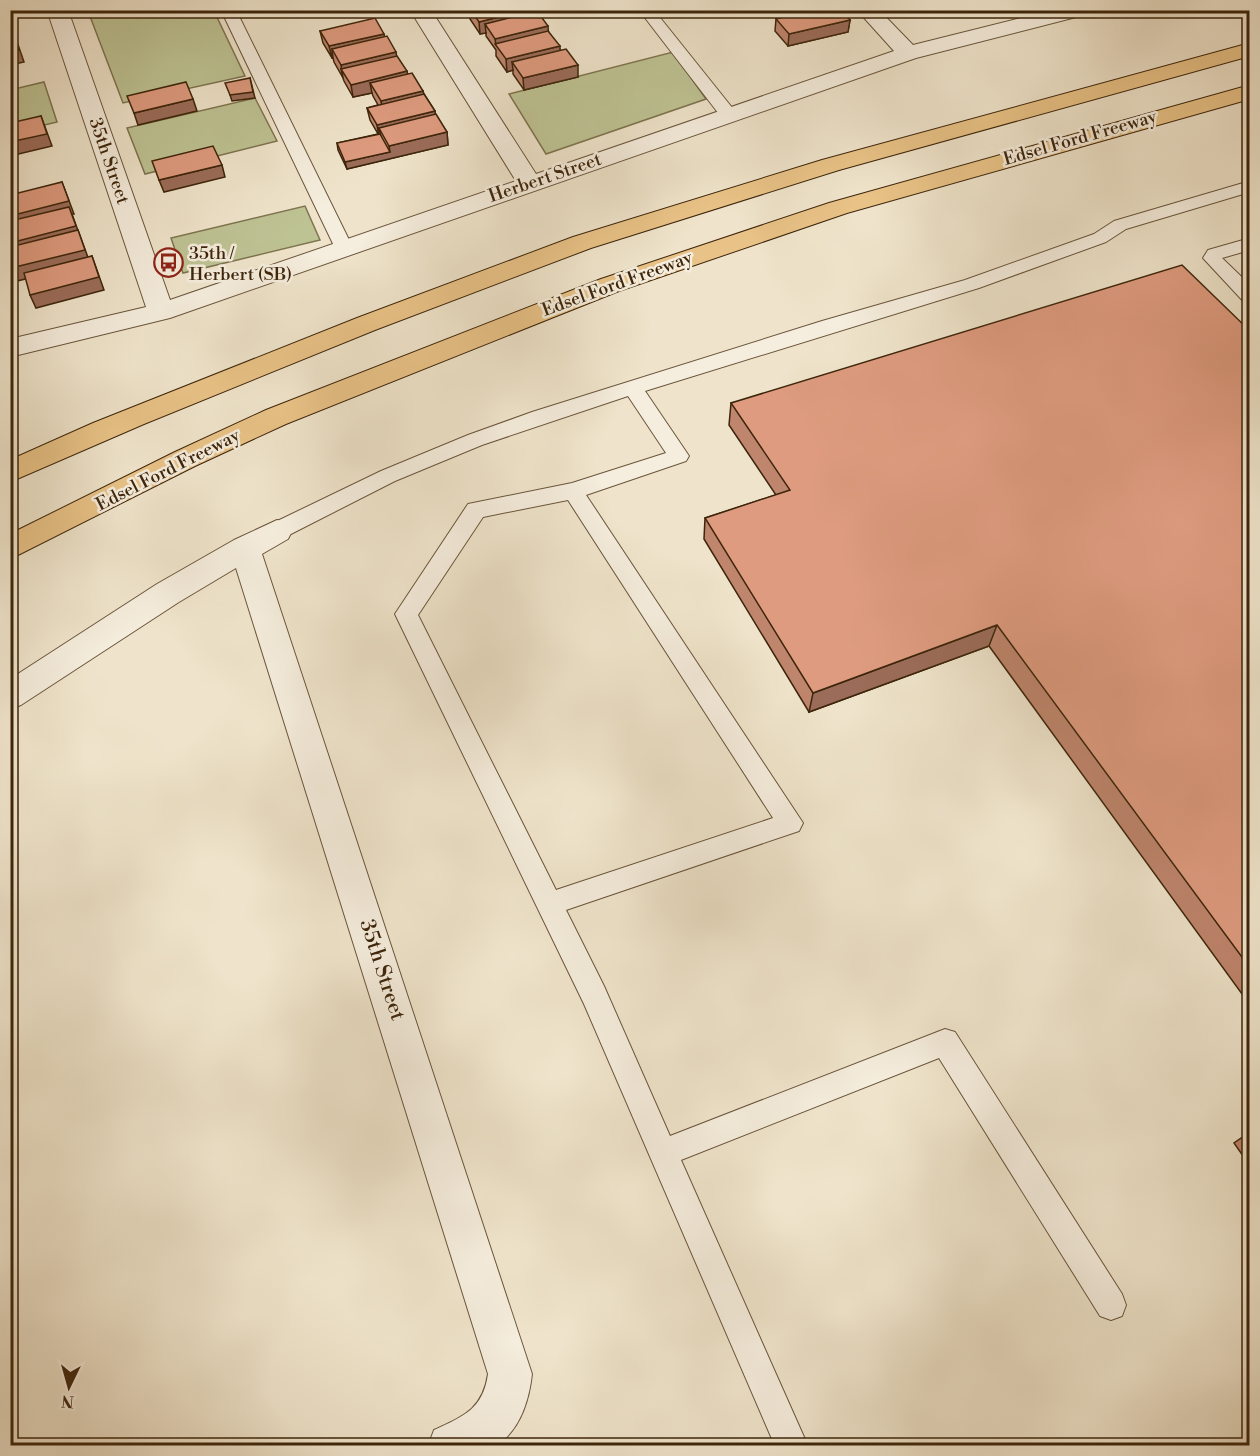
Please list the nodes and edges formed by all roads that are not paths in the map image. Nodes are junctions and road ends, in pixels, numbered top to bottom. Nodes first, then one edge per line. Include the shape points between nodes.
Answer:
1 (57, 10) edge
2 (228, 10) edge
3 (420, 10) edge
4 (646, 10) edge
5 (867, 10) edge
6 (1081, 10) edge
7 (1249, 49) edge
8 (908, 53) junction
9 (1250, 92) edge
10 (728, 114) junction
11 (530, 184) junction
12 (1250, 186) edge
13 (1250, 244) edge
14 (344, 248) junction
15 (1250, 297) edge
16 (161, 312) junction
17 (10, 348) edge
18 (632, 387) junction
19 (10, 472) edge
20 (573, 491) junction
21 (277, 531) joint
22 (10, 548) edge
23 (245, 548) junction
24 (10, 696) edge
25 (549, 904) junction
26 (663, 1153) junction
27 (1111, 1305) dead end
28 (450, 1446) edge
29 (792, 1446) edge

1 - 16 street, 35th Street
2 - 14 lane
3 - 11 street
4 - 10 lane
5 - 8 street
6 - 8 street, Herbert Street
7 - 19 highway, Edsel Ford Freeway via 958,129 691,207 564,249 344,332 63,446
8 - 10 street, Herbert Street
9 - 22 highway, Edsel Ford Freeway via 849,204 610,285 276,417
10 - 11 street, Herbert Street
11 - 14 street, Herbert Street
12 - 18 lane via 1120,225 1100,238 972,284
13 - 15 lane via 1214,254 1212,258
14 - 16 street, Herbert Street
16 - 17 street, Herbert Street
18 - 20 lane via 679,456
18 - 21 lane via 475,440 388,476
20 - 25 lane via 476,510 406,614
20 - 25 lane via 790,823
21 - 23 street
23 - 24 street
23 - 28 street, 35th Street via 510,1374 509,1394 499,1415 483,1430
25 - 26 lane via 594,995
26 - 27 lane via 945,1042
26 - 29 lane

